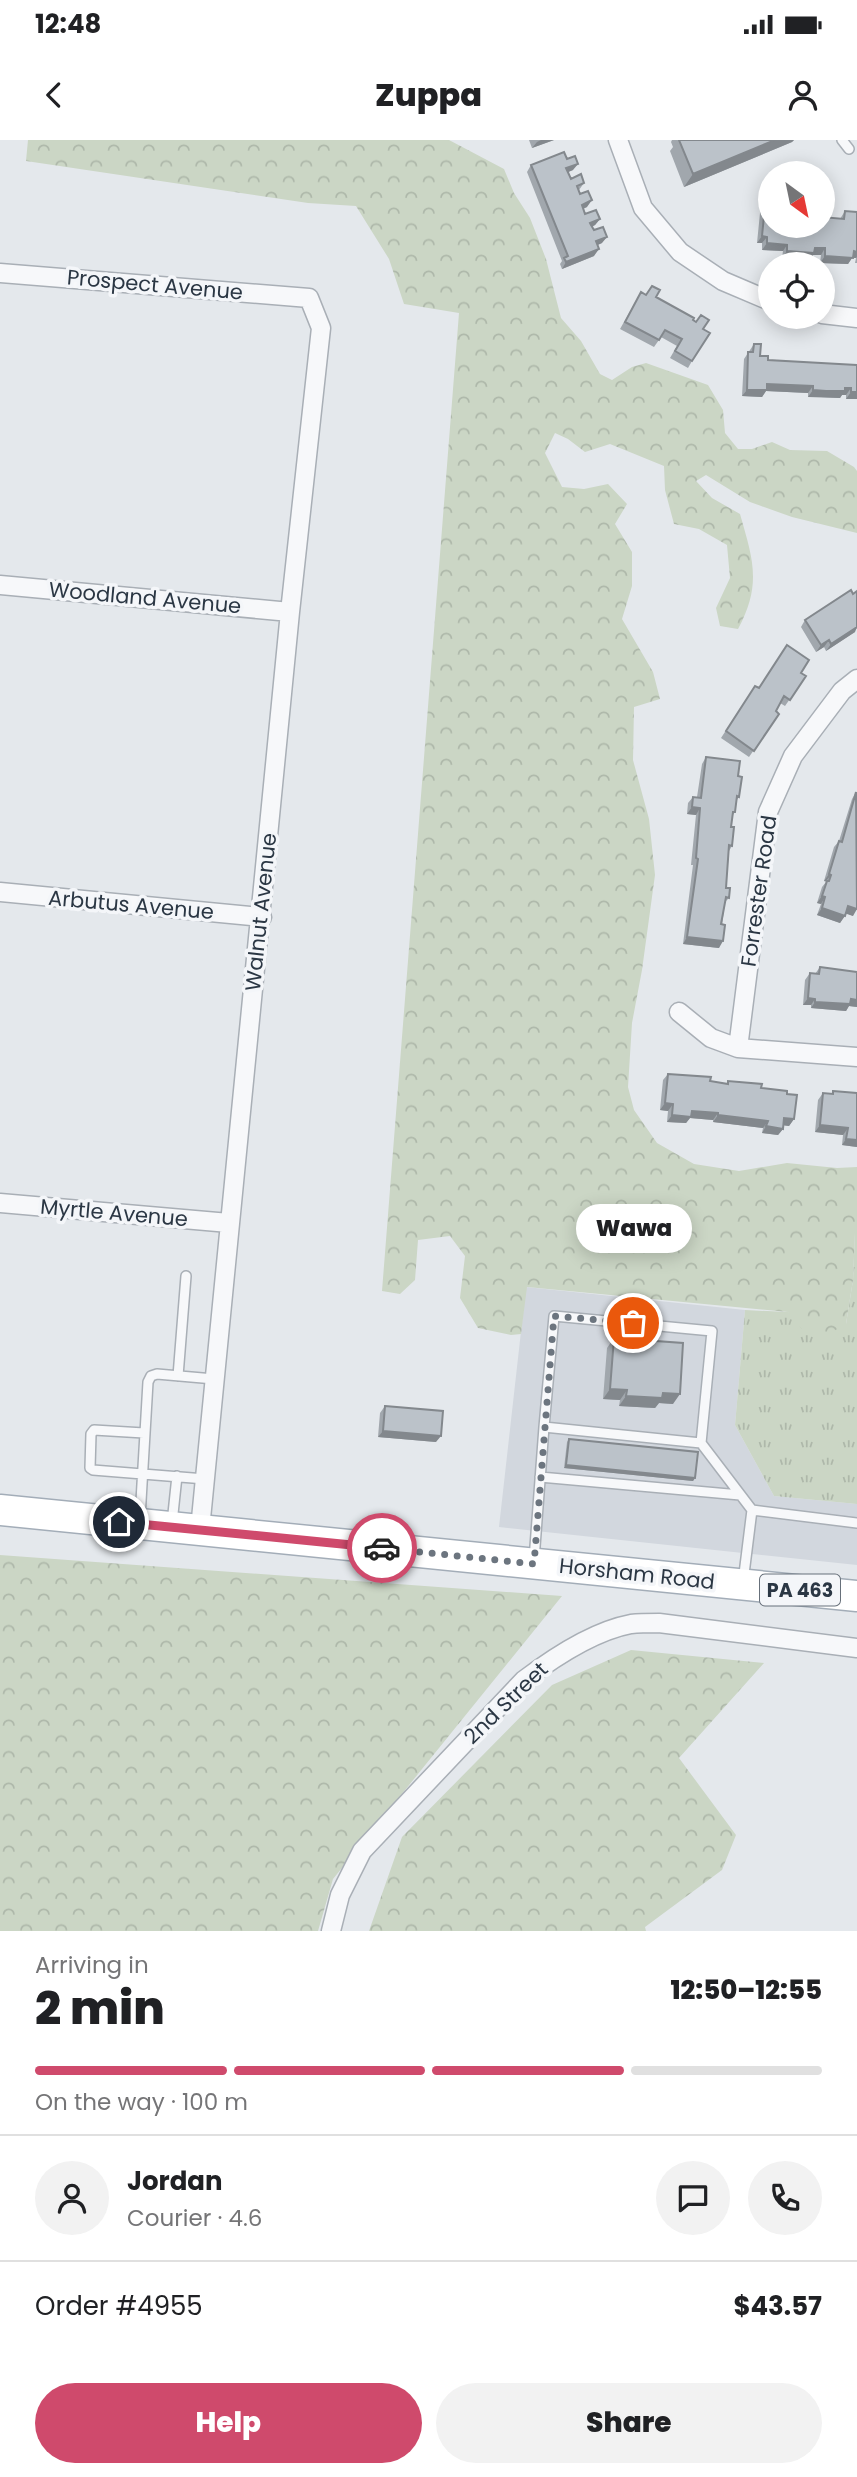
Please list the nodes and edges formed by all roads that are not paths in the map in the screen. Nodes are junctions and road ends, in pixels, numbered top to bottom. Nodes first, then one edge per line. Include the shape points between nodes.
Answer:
1 (618, 140) edge
2 (842, 140) edge
3 (849, 149) dead end
4 (0, 272) edge
5 (758, 296) edge
6 (309, 298) joint
7 (835, 315) edge
8 (857, 318) edge
9 (0, 585) edge
10 (290, 612) junction
11 (857, 679) edge
12 (0, 892) edge
13 (262, 917) junction
14 (679, 1012) dead end
15 (738, 1048) junction
16 (857, 1057) edge
17 (0, 1203) edge
18 (229, 1223) junction
19 (187, 1276) dead end
20 (178, 1376) junction
21 (214, 1379) junction
22 (544, 1427) junction
23 (144, 1433) junction
24 (701, 1443) junction
25 (142, 1473) junction
26 (177, 1476) junction
27 (540, 1477) junction
28 (205, 1479) junction
29 (740, 1495) junction
30 (0, 1510) edge
31 (752, 1510) junction
32 (857, 1523) edge
33 (140, 1524) junction
34 (186, 1528) junction
35 (534, 1564) junction
36 (743, 1585) junction
37 (857, 1596) edge
38 (857, 1648) edge
39 (331, 1931) edge

1 - 5 street via 643,208 680,252 723,281
2 - 3 lane
4 - 6 street, Prospect Avenue
6 - 10 street, Walnut Avenue via 321,328
7 - 8 street
9 - 10 street, Woodland Avenue
10 - 13 street, Walnut Avenue
11 - 15 street, Forrester Road via 842,691 793,756 768,812
12 - 13 street, Arbutus Avenue
13 - 18 street, Walnut Avenue
14 - 15 street via 711,1038
15 - 16 street
17 - 18 street, Myrtle Avenue
18 - 21 street, Walnut Avenue
19 - 20 lane
20 - 21 lane
20 - 23 lane via 151,1376
21 - 28 street, Walnut Avenue
22 - 24 lane
22 - 24 lane via 554,1316 712,1331
22 - 27 lane
23 - 25 lane
23 - 25 lane via 94,1430 89,1464 93,1470
24 - 29 lane
25 - 26 lane
25 - 33 lane
26 - 28 lane
26 - 34 lane
27 - 29 lane
27 - 35 lane
28 - 34 street, Walnut Avenue
29 - 31 lane
30 - 33 main road, Horsham Road / PA 463
31 - 32 lane
31 - 36 lane
33 - 34 main road, Horsham Road / PA 463
34 - 35 main road, Horsham Road / PA 463
35 - 36 main road, Horsham Road / PA 463
36 - 37 main road, Horsham Road / PA 463
38 - 39 street, 2nd Street via 659,1623 631,1624 551,1659 524,1680 362,1851 340,1895

